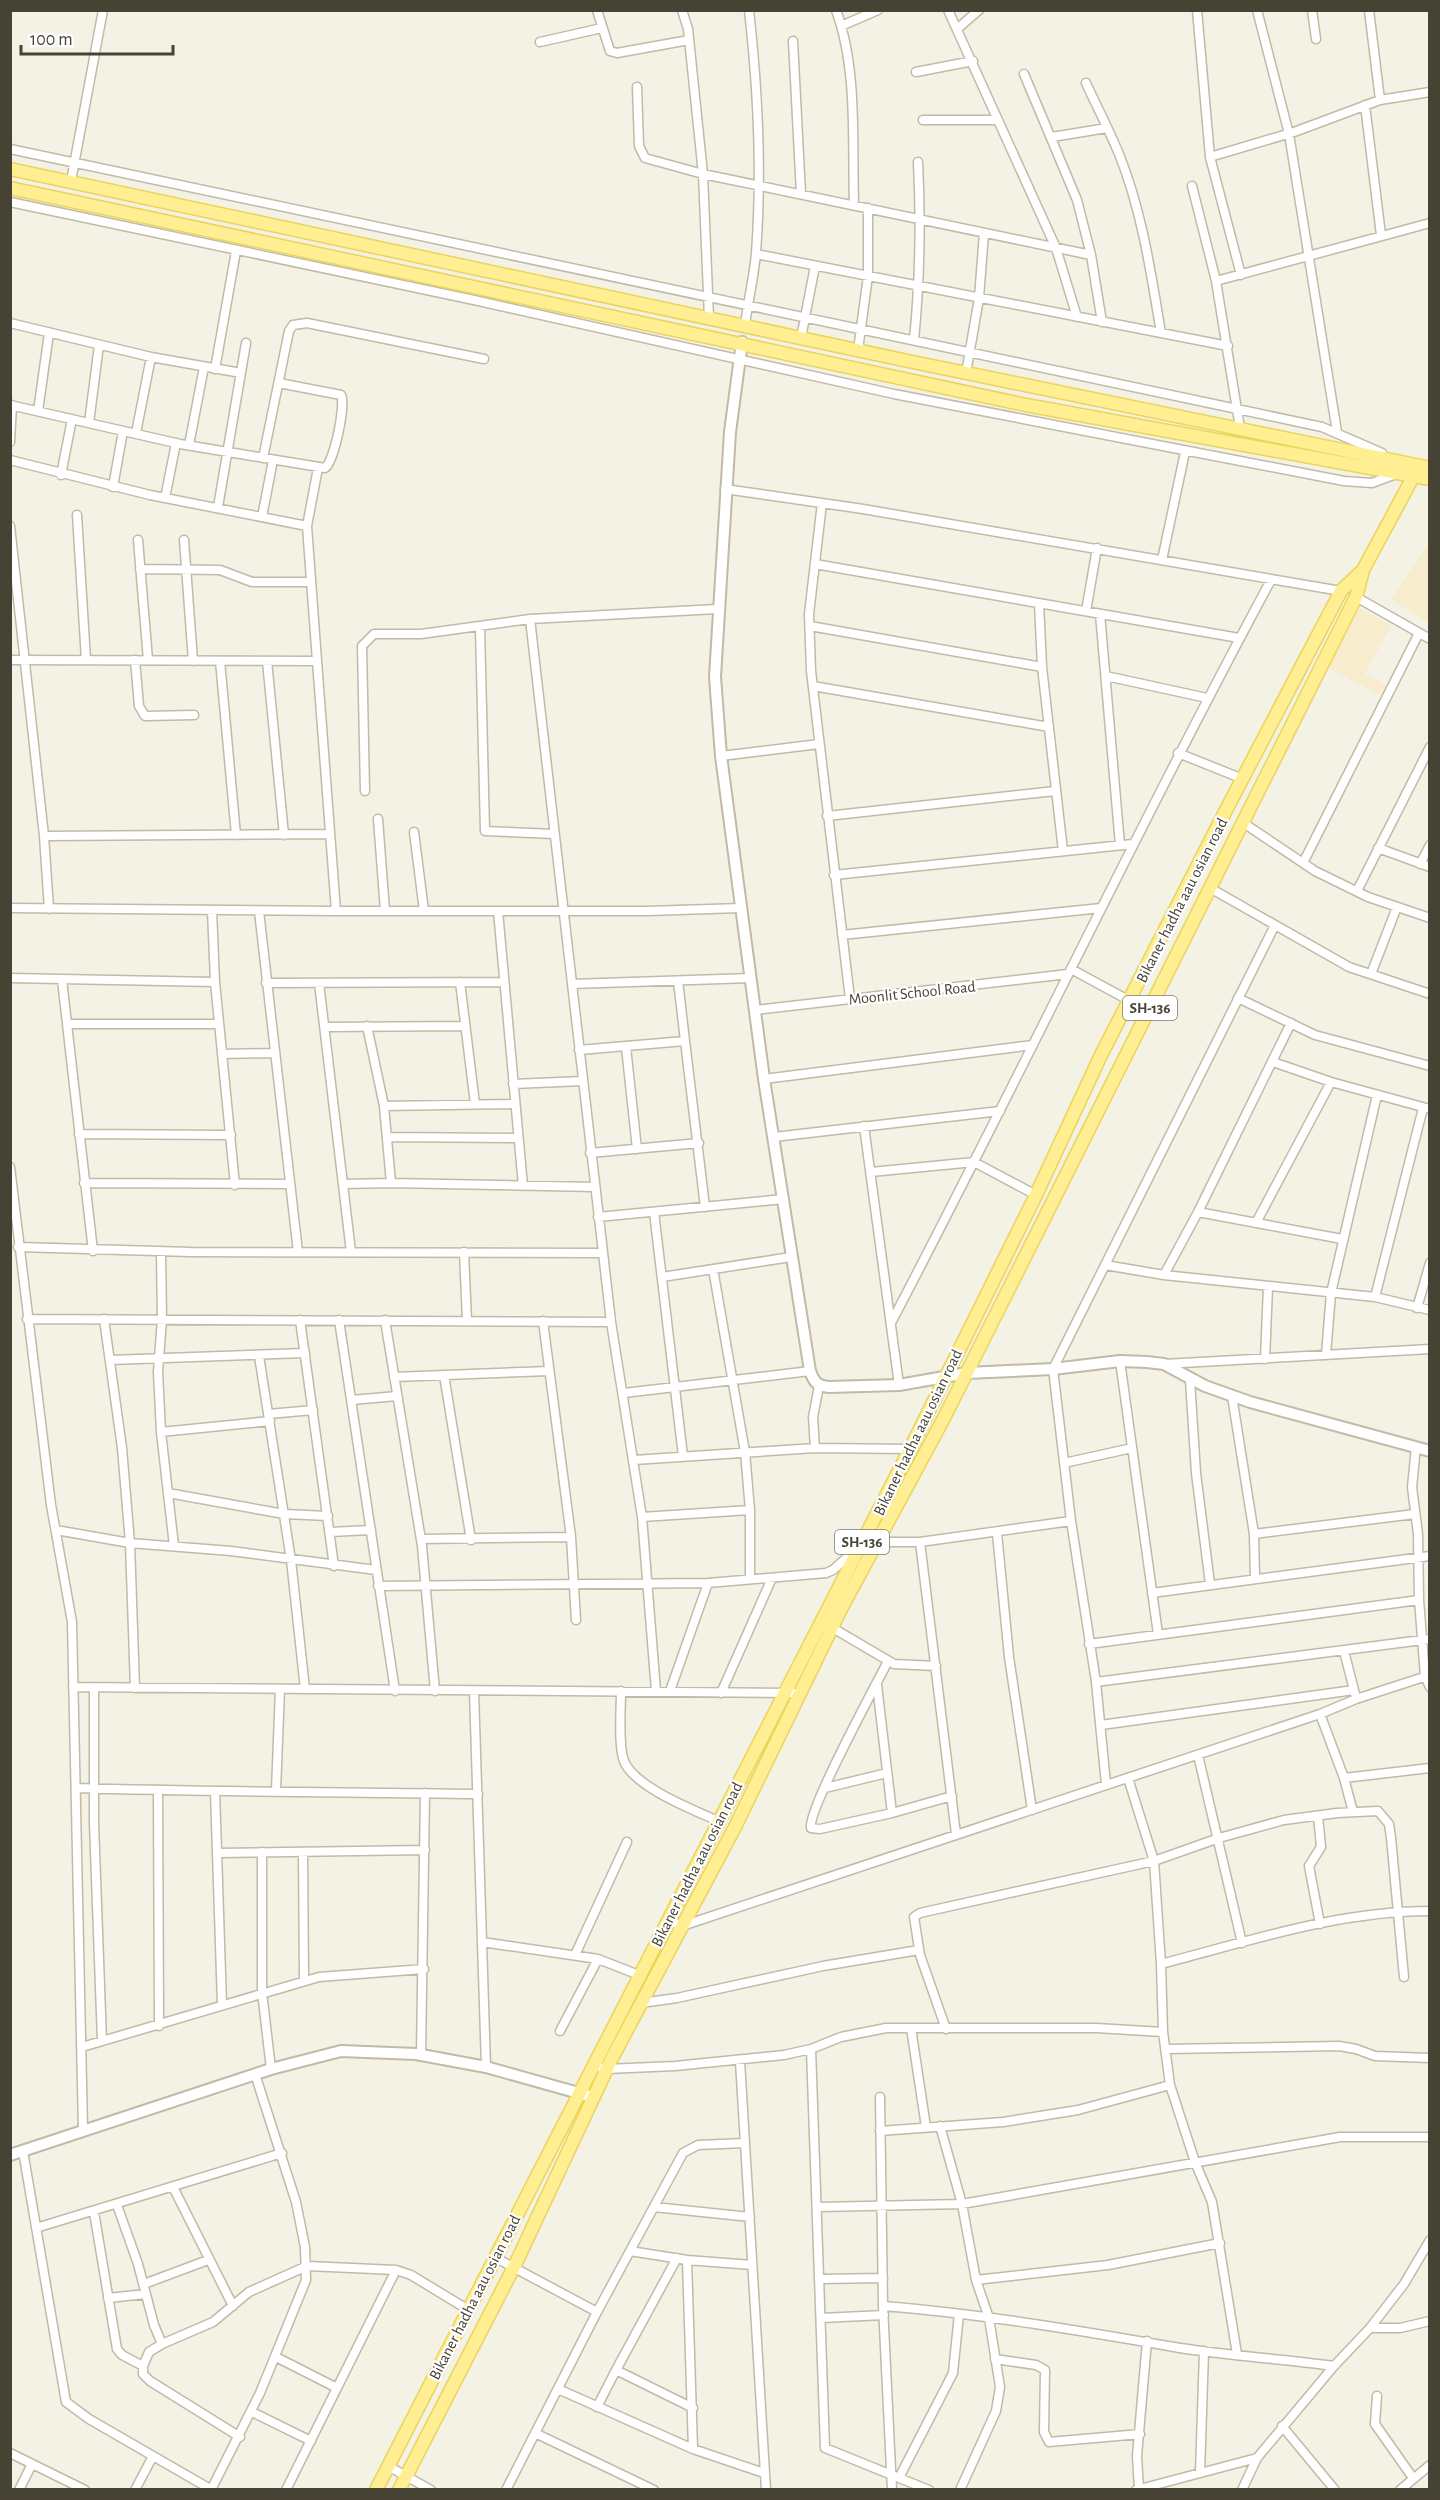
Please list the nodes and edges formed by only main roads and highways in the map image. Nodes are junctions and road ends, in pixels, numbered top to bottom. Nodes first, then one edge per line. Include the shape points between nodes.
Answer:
1 (10, 169) edge
2 (10, 188) edge
3 (502, 292) junction
4 (499, 306) road end
5 (1420, 470) edge
6 (1430, 479) edge
7 (1363, 570) junction
8 (535, 2178) junction
9 (552, 2185) junction
10 (376, 2490) edge
11 (399, 2490) edge

1 - 5 main road via 1240,428
2 - 3 main road
3 - 4 main road
3 - 5 main road via 1026,405 1396,474
5 - 6 main road
5 - 7 main road, Bikaner hadha aau osian road
7 - 8 main road, Bikaner hadha aau osian road / SH-136 via 1341,591 1243,779 910,1449
7 - 9 main road, Bikaner hadha aau osian road / SH-136 via 1356,597 967,1373 831,1627 735,1827 607,2069
8 - 9 main road
8 - 10 main road, Bikaner hadha aau osian road / SH-136
9 - 11 main road, Bikaner hadha aau osian road / SH-136

